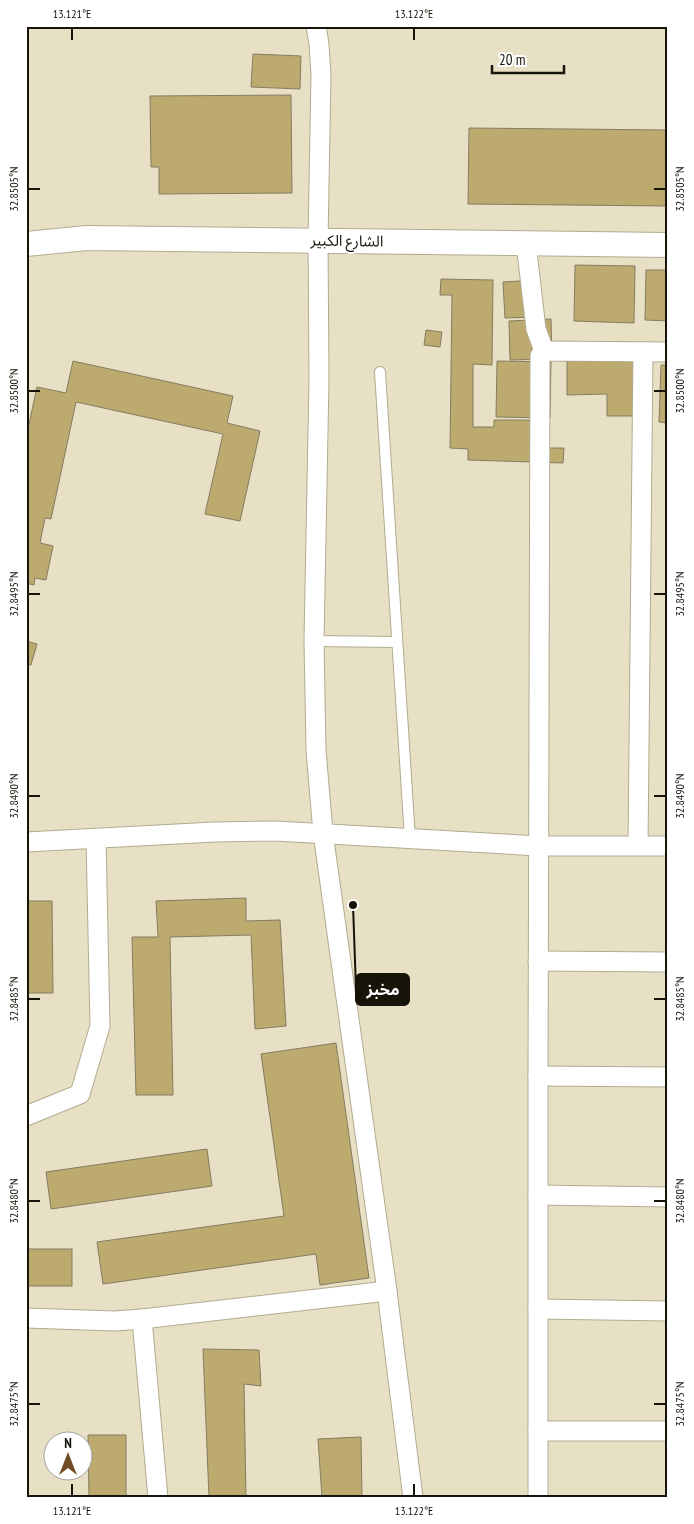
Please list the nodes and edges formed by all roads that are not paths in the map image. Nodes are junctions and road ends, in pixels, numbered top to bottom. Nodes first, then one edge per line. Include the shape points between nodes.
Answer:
1 (316, 26) edge
2 (318, 240) junction
3 (526, 243) junction
4 (26, 244) edge
5 (668, 245) edge
6 (544, 351) junction
7 (643, 352) junction
8 (668, 352) edge
9 (380, 372) dead end
10 (314, 641) junction
11 (397, 642) junction
12 (323, 833) junction
13 (96, 839) junction
14 (410, 839) junction
15 (26, 842) edge
16 (540, 846) junction
17 (638, 846) junction
18 (668, 846) edge
19 (538, 961) junction
20 (668, 962) edge
21 (538, 1076) junction
22 (668, 1076) edge
23 (26, 1116) edge
24 (538, 1195) junction
25 (668, 1197) edge
26 (387, 1291) junction
27 (538, 1309) junction
28 (668, 1311) edge
29 (26, 1318) edge
30 (142, 1319) junction
31 (538, 1431) junction
32 (668, 1431) edge
33 (158, 1498) edge
34 (413, 1498) edge
35 (538, 1498) edge

1 - 2 street via 321,75
2 - 3 street, الشارع الكبير
2 - 4 street, الشارع الكبير via 87,238
2 - 10 street
3 - 5 street, الشارع الكبير
3 - 6 street via 536,329
6 - 7 street
6 - 16 street via 540,356
7 - 8 street
7 - 17 street
9 - 11 lane
10 - 11 lane
10 - 12 street via 316,750
11 - 14 lane
12 - 13 street via 223,832
12 - 14 street
12 - 26 street
13 - 15 street
13 - 23 street via 100,1026 80,1094
14 - 16 street
16 - 17 street
16 - 19 street
17 - 18 street
19 - 20 street
19 - 21 street
21 - 22 street
21 - 24 street
24 - 25 street
24 - 27 street
26 - 30 street
26 - 34 street
27 - 28 street
27 - 31 street
29 - 30 street
30 - 33 street
31 - 32 street
31 - 35 street

